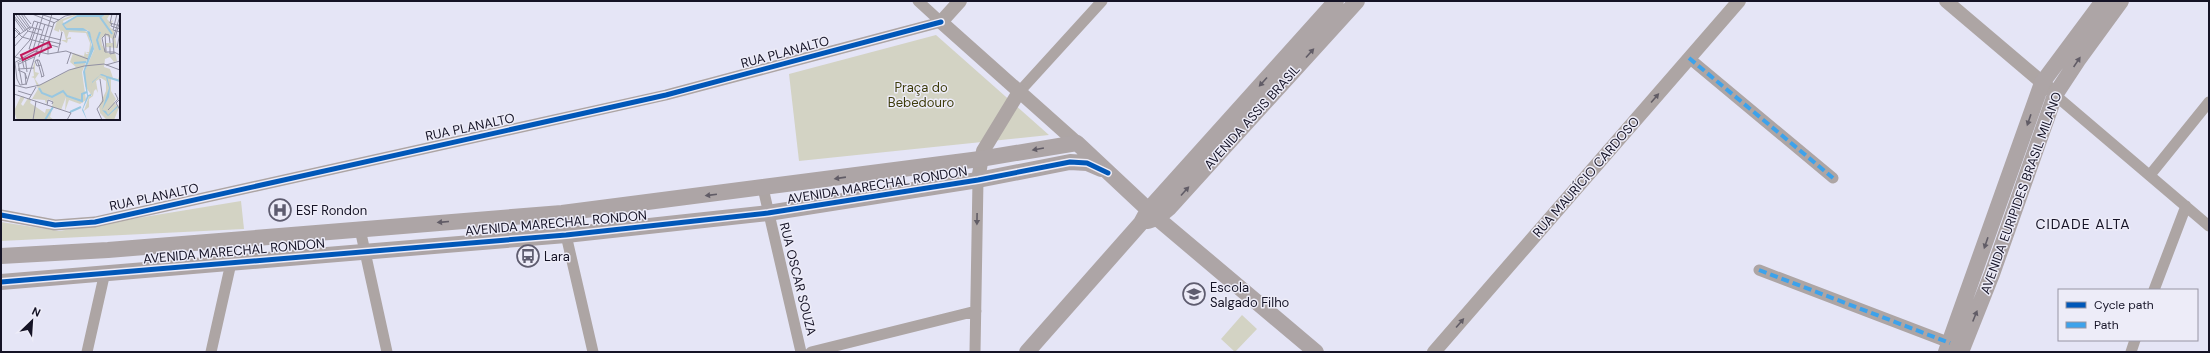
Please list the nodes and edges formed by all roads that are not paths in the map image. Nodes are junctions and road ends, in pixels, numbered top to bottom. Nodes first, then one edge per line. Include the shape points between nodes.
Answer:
1 (918, 1) edge
2 (960, 1) edge
3 (1102, 1) edge
4 (1336, 1) edge
5 (1357, 1) edge
6 (1739, 1) edge
7 (1946, 1) edge
8 (2103, 1) edge
9 (2121, 1) edge
10 (1323, 15) junction
11 (941, 22) junction
12 (1334, 26) junction
13 (1689, 58) junction
14 (2042, 83) junction
15 (1019, 92) junction
16 (2055, 95) junction
17 (2209, 102) edge
18 (1077, 143) junction
19 (1217, 144) junction
20 (980, 159) junction
21 (1108, 173) junction
22 (2150, 176) junction
23 (1833, 178) dead end
24 (978, 180) junction
25 (763, 188) junction
26 (2186, 206) junction
27 (768, 213) junction
28 (1, 215) edge
29 (1149, 217) junction
30 (2209, 226) edge
31 (360, 229) junction
32 (566, 235) junction
33 (232, 239) junction
34 (364, 251) junction
35 (1, 256) edge
36 (231, 263) junction
37 (1759, 270) dead end
38 (105, 272) junction
39 (1984, 272) junction
40 (1, 282) edge
41 (2154, 289) edge
42 (976, 311) junction
43 (2135, 341) edge
44 (1952, 349) edge
45 (87, 352) edge
46 (211, 352) edge
47 (387, 352) edge
48 (593, 352) edge
49 (801, 352) edge
50 (811, 352) edge
51 (975, 352) edge
52 (1027, 352) edge
53 (1316, 352) edge
54 (1434, 352) edge
55 (2131, 352) edge

1 - 11 street
2 - 11 street
3 - 15 street
4 - 10 main road, AVENIDA ASSIS BRASIL
5 - 12 main road, AVENIDA ASSIS BRASIL
6 - 13 street, RUA MAURÍCIO CARDOSO
7 - 14 street
8 - 14 main road, AVENIDA EURIPIDES BRASIL MILANO
16 -> 9 main road, AVENIDA EURIPIDES BRASIL MILANO
10 - 12 main road
10 -> 19 main road, AVENIDA ASSIS BRASIL
11 - 15 street
11 - 28 street, RUA PLANALTO via 666,95 94,222 56,225
19 -> 12 main road, AVENIDA ASSIS BRASIL
13 - 23 street
54 -> 13 street, RUA MAURÍCIO CARDOSO
14 - 16 street
14 -> 39 main road, AVENIDA EURIPIDES BRASIL MILANO
15 - 18 street
15 - 20 street
16 - 22 street
16 - 39 main road, AVENIDA EURIPIDES BRASIL MILANO
17 - 22 street
18 -> 20 main road, AVENIDA MARECHAL RONDON
18 - 21 main road
19 - 29 main road, AVENIDA ASSIS BRASIL
20 - 24 street, AVENIDA MARECHAL RONDON
20 -> 25 main road, AVENIDA MARECHAL RONDON
21 - 24 main road, AVENIDA MARECHAL RONDON via 1087,163 1070,162
21 - 29 main road
22 - 26 street
24 - 27 main road, AVENIDA MARECHAL RONDON
24 -> 42 street
25 - 27 street
25 -> 31 main road, AVENIDA MARECHAL RONDON via 562,213
26 - 30 street
26 - 41 street
27 - 32 main road, AVENIDA MARECHAL RONDON
27 - 49 street, RUA OSCAR SOUZA
29 - 52 main road, AVENIDA ASSIS BRASIL
29 - 53 main road
31 - 33 main road, AVENIDA MARECHAL RONDON
31 - 34 street
32 - 34 main road, AVENIDA MARECHAL RONDON
32 - 48 street
33 - 35 main road, AVENIDA MARECHAL RONDON
33 - 36 street, AVENIDA MARECHAL RONDON
34 - 36 main road, AVENIDA MARECHAL RONDON
34 - 47 street
36 - 38 main road, AVENIDA MARECHAL RONDON
36 - 46 street
37 - 44 street
38 - 40 main road, AVENIDA MARECHAL RONDON
38 - 45 street
39 - 44 main road, AVENIDA EURIPIDES BRASIL MILANO
42 - 50 street
42 - 51 street
43 - 55 street

